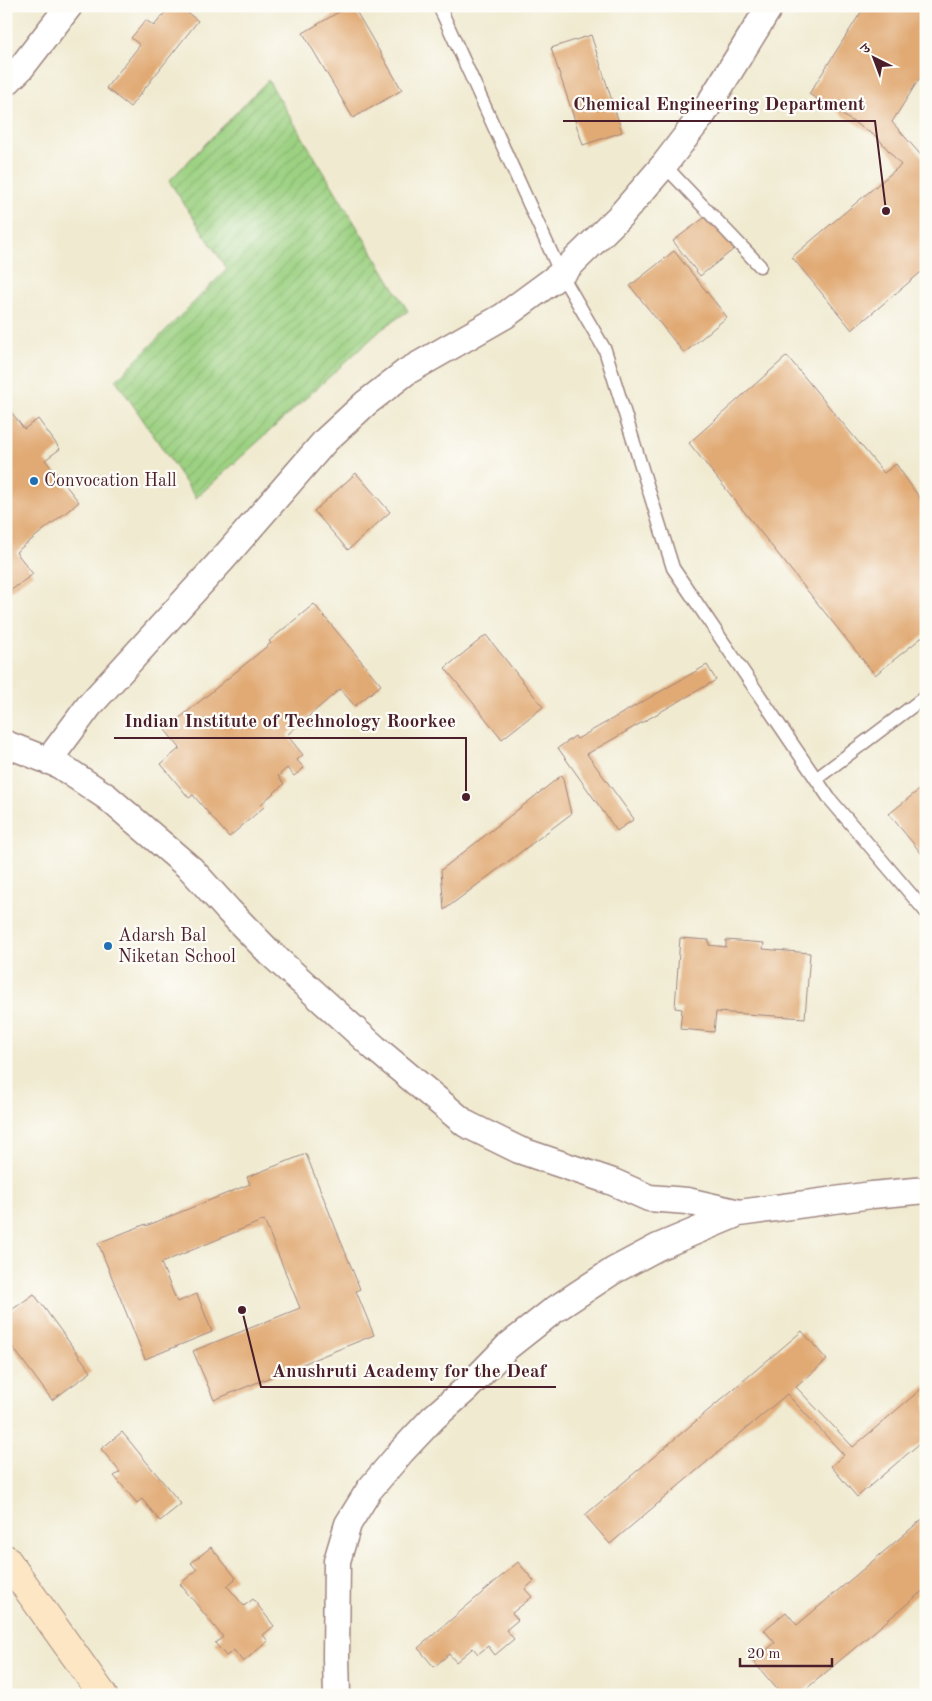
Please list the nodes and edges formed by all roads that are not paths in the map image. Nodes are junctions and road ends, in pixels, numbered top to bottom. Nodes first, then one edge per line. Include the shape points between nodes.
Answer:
1 (69, 6) edge
2 (439, 6) edge
3 (770, 6) edge
4 (6, 83) edge
5 (664, 165) junction
6 (760, 266) dead end
7 (561, 274) junction
8 (926, 696) edge
9 (6, 744) edge
10 (48, 761) junction
11 (816, 779) junction
12 (926, 912) edge
13 (926, 1190) edge
14 (739, 1213) junction
15 (6, 1559) edge
16 (103, 1695) edge
17 (337, 1695) edge

1 - 4 street
2 - 7 lane
3 - 5 street via 708,106
5 - 6 lane
5 - 7 street via 621,216
7 - 10 street via 504,316 406,372 326,440 89,706
7 - 11 lane via 605,350 674,568
8 - 11 lane
9 - 10 street
10 - 14 street via 107,797 191,869 269,952 375,1048 466,1124 519,1150 613,1182 649,1198 687,1201
11 - 12 lane
13 - 14 street
14 - 17 street via 620,1267 554,1310 507,1347 433,1418 369,1490 348,1524 337,1561
15 - 16 main road

